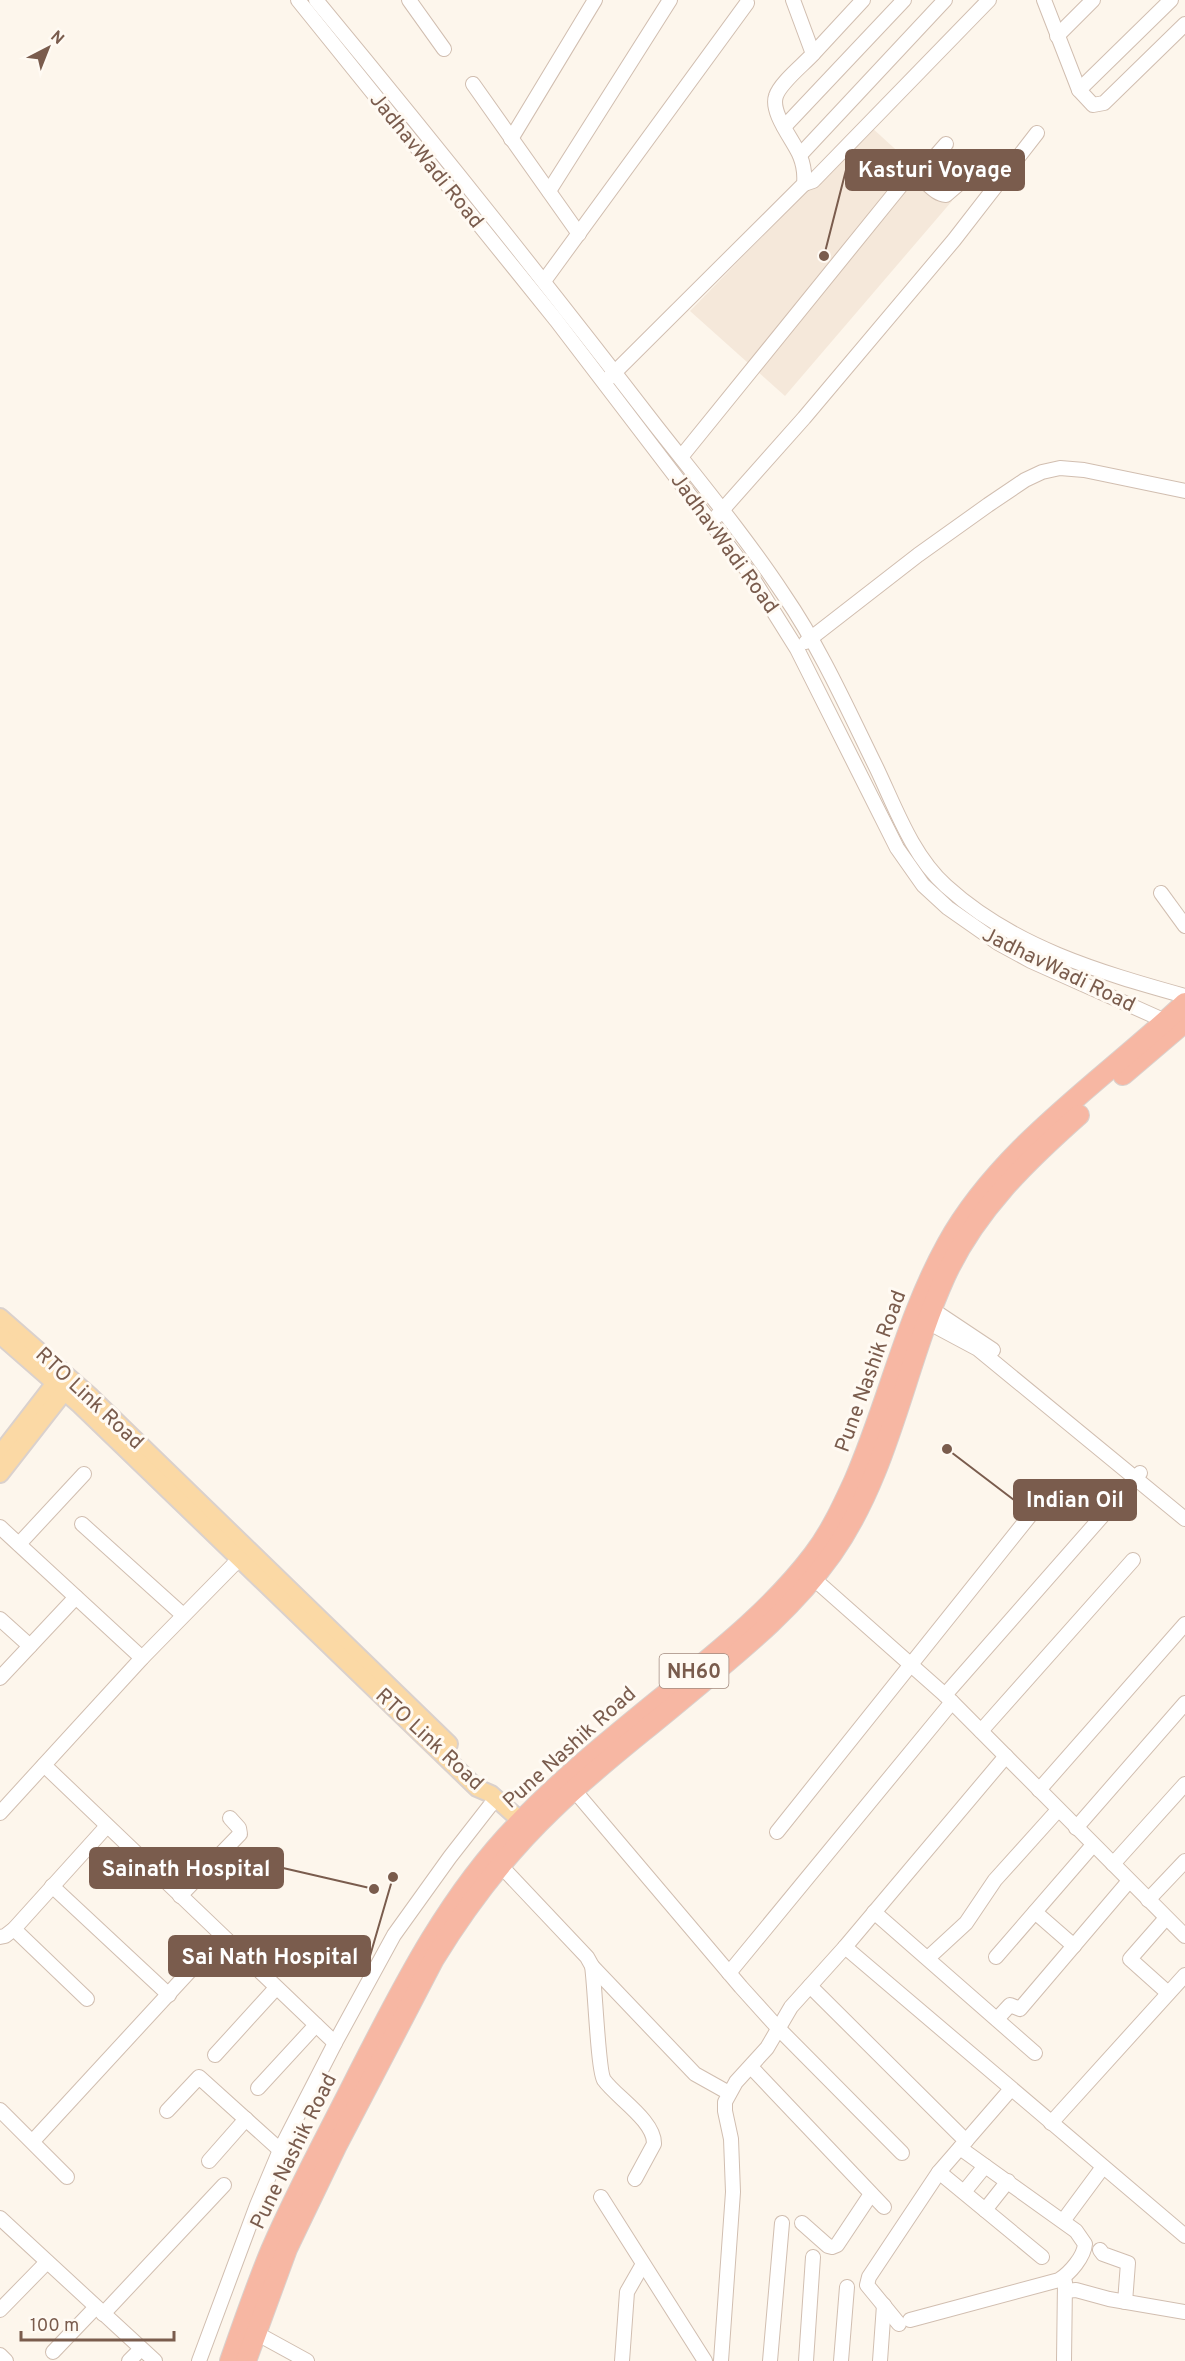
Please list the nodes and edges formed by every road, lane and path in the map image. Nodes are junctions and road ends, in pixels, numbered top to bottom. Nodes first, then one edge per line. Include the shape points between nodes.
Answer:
1 (298, 0) edge
2 (316, 0) edge
3 (410, 0) edge
4 (595, 0) edge
5 (670, 0) edge
6 (793, 0) edge
7 (863, 0) edge
8 (904, 0) edge
9 (945, 0) edge
10 (989, 0) edge
11 (1044, 0) edge
12 (1093, 0) edge
13 (1171, 0) edge
14 (747, 3) dead end
15 (1185, 24) edge
16 (1057, 36) junction
17 (444, 49) dead end
18 (813, 54) junction
19 (473, 84) dead end
20 (1079, 90) junction
21 (784, 127) junction
22 (1037, 133) dead end
23 (511, 139) junction
24 (946, 144) dead end
25 (800, 156) junction
26 (918, 176) junction
27 (968, 176) dead end
28 (804, 184) junction
29 (549, 191) junction
30 (579, 234) junction
31 (544, 281) junction
32 (615, 373) junction
33 (603, 384) junction
34 (681, 457) junction
35 (1185, 491) edge
36 (724, 511) junction
37 (711, 521) junction
38 (811, 637) junction
39 (797, 649) junction
40 (1161, 893) dead end
41 (1185, 926) edge
42 (1185, 996) edge
43 (1185, 1003) edge
44 (1176, 1024) edge
45 (924, 1312) junction
46 (0, 1317) edge
47 (0, 1335) edge
48 (65, 1381) junction
49 (0, 1454) edge
50 (0, 1474) edge
51 (84, 1474) dead end
52 (1138, 1475) junction
53 (1036, 1508) dead end
54 (1185, 1510) edge
55 (1185, 1519) edge
56 (82, 1524) dead end
57 (0, 1527) edge
58 (19, 1544) junction
59 (244, 1554) junction
60 (1133, 1560) dead end
61 (814, 1579) junction
62 (76, 1597) junction
63 (183, 1615) junction
64 (0, 1619) edge
65 (1185, 1624) edge
66 (30, 1646) junction
67 (142, 1658) junction
68 (6, 1662) edge
69 (912, 1665) junction
70 (0, 1678) edge
71 (949, 1698) junction
72 (1185, 1703) edge
73 (981, 1731) junction
74 (1006, 1756) junction
75 (44, 1765) junction
76 (1185, 1784) edge
77 (574, 1790) junction
78 (1039, 1790) junction
79 (494, 1796) junction
80 (1058, 1810) junction
81 (0, 1813) edge
82 (230, 1818) dead end
83 (521, 1821) junction
84 (107, 1826) junction
85 (1076, 1828) junction
86 (777, 1832) dead end
87 (1093, 1845) junction
88 (1185, 1861) edge
89 (1113, 1864) junction
90 (500, 1866) junction
91 (1129, 1881) junction
92 (52, 1886) junction
93 (180, 1896) junction
94 (1148, 1900) junction
95 (874, 1912) junction
96 (1035, 1912) junction
97 (1166, 1918) junction
98 (14, 1929) junction
99 (222, 1936) junction
100 (1185, 1936) edge
101 (0, 1937) edge
102 (1074, 1946) junction
103 (845, 1947) junction
104 (996, 1957) dead end
105 (928, 1958) junction
106 (592, 1965) junction
107 (729, 1973) junction
108 (1185, 1975) edge
109 (810, 1986) junction
110 (276, 1988) junction
111 (1168, 1994) junction
112 (169, 1995) junction
113 (87, 1999) dead end
114 (997, 2019) junction
115 (316, 2025) junction
116 (778, 2028) junction
117 (335, 2043) junction
118 (1035, 2053) dead end
119 (215, 2055) dead end
120 (751, 2067) junction
121 (258, 2088) dead end
122 (1011, 2089) junction
123 (729, 2093) junction
124 (0, 2110) edge
125 (167, 2111) dead end
126 (246, 2120) junction
127 (1051, 2123) junction
128 (33, 2141) junction
129 (963, 2145) junction
130 (280, 2150) junction
131 (902, 2152) dead end
132 (209, 2161) dead end
133 (985, 2166) junction
134 (1103, 2167) junction
135 (939, 2172) junction
136 (67, 2177) dead end
137 (635, 2179) dead end
138 (1008, 2181) junction
139 (224, 2185) dead end
140 (964, 2193) junction
141 (871, 2194) junction
142 (601, 2197) dead end
143 (884, 2207) dead end
144 (985, 2210) junction
145 (0, 2218) edge
146 (1063, 2221) junction
147 (782, 2223) dead end
148 (802, 2223) dead end
149 (1185, 2236) edge
150 (1100, 2250) dead end
151 (813, 2257) dead end
152 (1042, 2257) dead end
153 (47, 2262) junction
154 (643, 2264) junction
155 (1066, 2276) junction
156 (847, 2287) dead end
157 (1065, 2291) junction
158 (1125, 2302) junction
159 (884, 2305) junction
160 (0, 2310) edge
161 (99, 2310) junction
162 (1185, 2312) edge
163 (256, 2332) junction
164 (141, 2349) junction
165 (54, 2352) dead end
166 (0, 2355) edge
167 (6, 2361) edge
168 (129, 2361) edge
169 (154, 2361) edge
170 (199, 2361) edge
171 (230, 2361) edge
172 (246, 2361) edge
173 (307, 2361) edge
174 (622, 2361) edge
175 (705, 2361) edge
176 (721, 2361) edge
177 (770, 2361) edge
178 (806, 2361) edge
179 (841, 2361) edge
180 (880, 2361) edge
181 (1064, 2361) edge

1 - 33 street, JadhavWadi Road via 556,320
2 - 31 street, JadhavWadi Road
3 - 17 street
4 - 23 street
5 - 29 street
6 - 18 street
7 - 18 street
8 - 21 street
9 - 25 street
10 - 28 street via 813,181
11 - 16 street
12 - 16 street
13 - 20 street
14 - 30 street
15 - 20 street via 1104,103 1093,105
16 - 20 street
18 - 21 street via 775,97
19 - 23 street
21 - 25 street
22 - 36 street via 954,240
23 - 29 street
24 - 26 street
25 - 28 street
26 - 27 street via 946,195
26 - 34 street via 912,174 907,178
28 - 32 street
29 - 30 street
30 - 31 street
31 - 32 street, JadhavWadi Road
32 - 33 street
32 - 34 street, JadhavWadi Road
33 - 37 street, JadhavWadi Road
34 - 36 street, JadhavWadi Road
35 - 38 street via 1084,470 1059,468 1042,472 909,561
36 - 37 street
36 - 38 street, JadhavWadi Road
37 - 39 street, JadhavWadi Road via 768,600
38 - 39 street
38 - 42 street, JadhavWadi Road via 915,847 946,886 992,920 1042,949 1114,976
39 - 44 street, JadhavWadi Road via 897,848 923,885 948,908 998,942
40 - 41 street
43 - 44 highway, Pune Nashik Road / NH60
44 - 45 highway, Pune Nashik Road / NH60 via 990,1203
45 - 52 street via 982,1341 1006,1359
45 - 61 highway, Pune Nashik Road / NH60 via 875,1472 851,1522
45 - 83 highway, Pune Nashik Road / NH60 via 859,1468 815,1553 757,1617 588,1758
46 - 48 main road, RTO Link Road
47 - 48 main road, RTO Link Road
48 - 49 main road
48 - 50 main road
48 - 59 main road, RTO Link Road
51 - 58 street
52 - 54 street
52 - 55 street
52 - 71 street
53 - 69 street
56 - 63 street
57 - 58 street
58 - 62 street
59 - 63 street
59 - 79 main road, RTO Link Road via 484,1778
60 - 73 street
61 - 69 street
61 - 77 highway, Pune Nashik Road / NH60 via 736,1656
62 - 66 street
62 - 67 street
63 - 67 street
64 - 66 street
65 - 78 street
66 - 68 street
67 - 75 street
68 - 70 street
69 - 71 street
69 - 86 street
71 - 73 street
71 - 107 street
72 - 85 street
73 - 74 street
74 - 78 street
74 - 95 street
75 - 81 street
75 - 84 street
76 - 89 street
77 - 90 highway, Pune Nashik Road / NH60
77 - 107 street
78 - 80 street
79 - 83 main road, RTO Link Road
79 - 117 street via 394,1935
80 - 85 street
80 - 105 street via 995,1880 966,1923
82 - 93 street via 240,1834
83 - 171 highway, Pune Nashik Road / NH60 via 469,1881 444,1917 389,2013 276,2240
84 - 92 street
84 - 93 street
85 - 87 street
87 - 89 street
87 - 96 street
88 - 94 street
89 - 91 street
90 - 106 street
90 - 163 highway, Pune Nashik Road / NH60 via 434,1959 287,2249
91 - 94 street
91 - 102 street
92 - 98 street
92 - 112 street
93 - 99 street
94 - 97 street
95 - 103 street
95 - 105 street
96 - 102 street
96 - 104 street
97 - 100 street
97 - 111 street via 1130,1959
98 - 101 street
98 - 113 street
99 - 110 street
99 - 112 street
102 - 114 street via 1020,2009 1010,2005
103 - 109 street
103 - 122 street
105 - 114 street
106 - 123 street via 695,2074
106 - 137 street via 602,2078 645,2122 654,2139
107 - 116 street
108 - 111 street
109 - 116 street
109 - 129 street
110 - 115 street
110 - 119 street
111 - 127 street
112 - 128 street
114 - 118 street
115 - 117 street
115 - 121 street
116 - 120 street
116 - 131 street
117 - 130 street
120 - 123 street
120 - 141 street
122 - 127 street
122 - 129 street
123 - 176 street via 725,2111 731,2139 733,2192
124 - 128 street
125 - 126 street via 199,2077
126 - 130 street
126 - 132 street
127 - 134 street
128 - 136 street
129 - 133 street
129 - 135 street
130 - 170 street
133 - 138 street
133 - 140 street
134 - 146 street
134 - 149 street
135 - 140 street
135 - 159 street via 868,2277 867,2285
138 - 144 street
138 - 146 street
139 - 161 street
140 - 144 street
141 - 143 street
141 - 148 street via 837,2245 828,2246
142 - 154 street
144 - 152 street
145 - 153 street
146 - 155 street via 1085,2244
147 - 177 street
150 - 158 street via 1128,2263
151 - 178 street
153 - 160 street
153 - 161 street
154 - 174 street via 627,2292
154 - 175 street
155 - 157 street
155 - 159 street via 904,2322
156 - 179 street
157 - 158 street
157 - 181 street
158 - 162 street
159 - 180 street
161 - 164 street
161 - 165 street
163 - 172 highway, Pune Nashik Road / NH60
163 - 173 street
164 - 168 street
164 - 169 street
166 - 167 street

